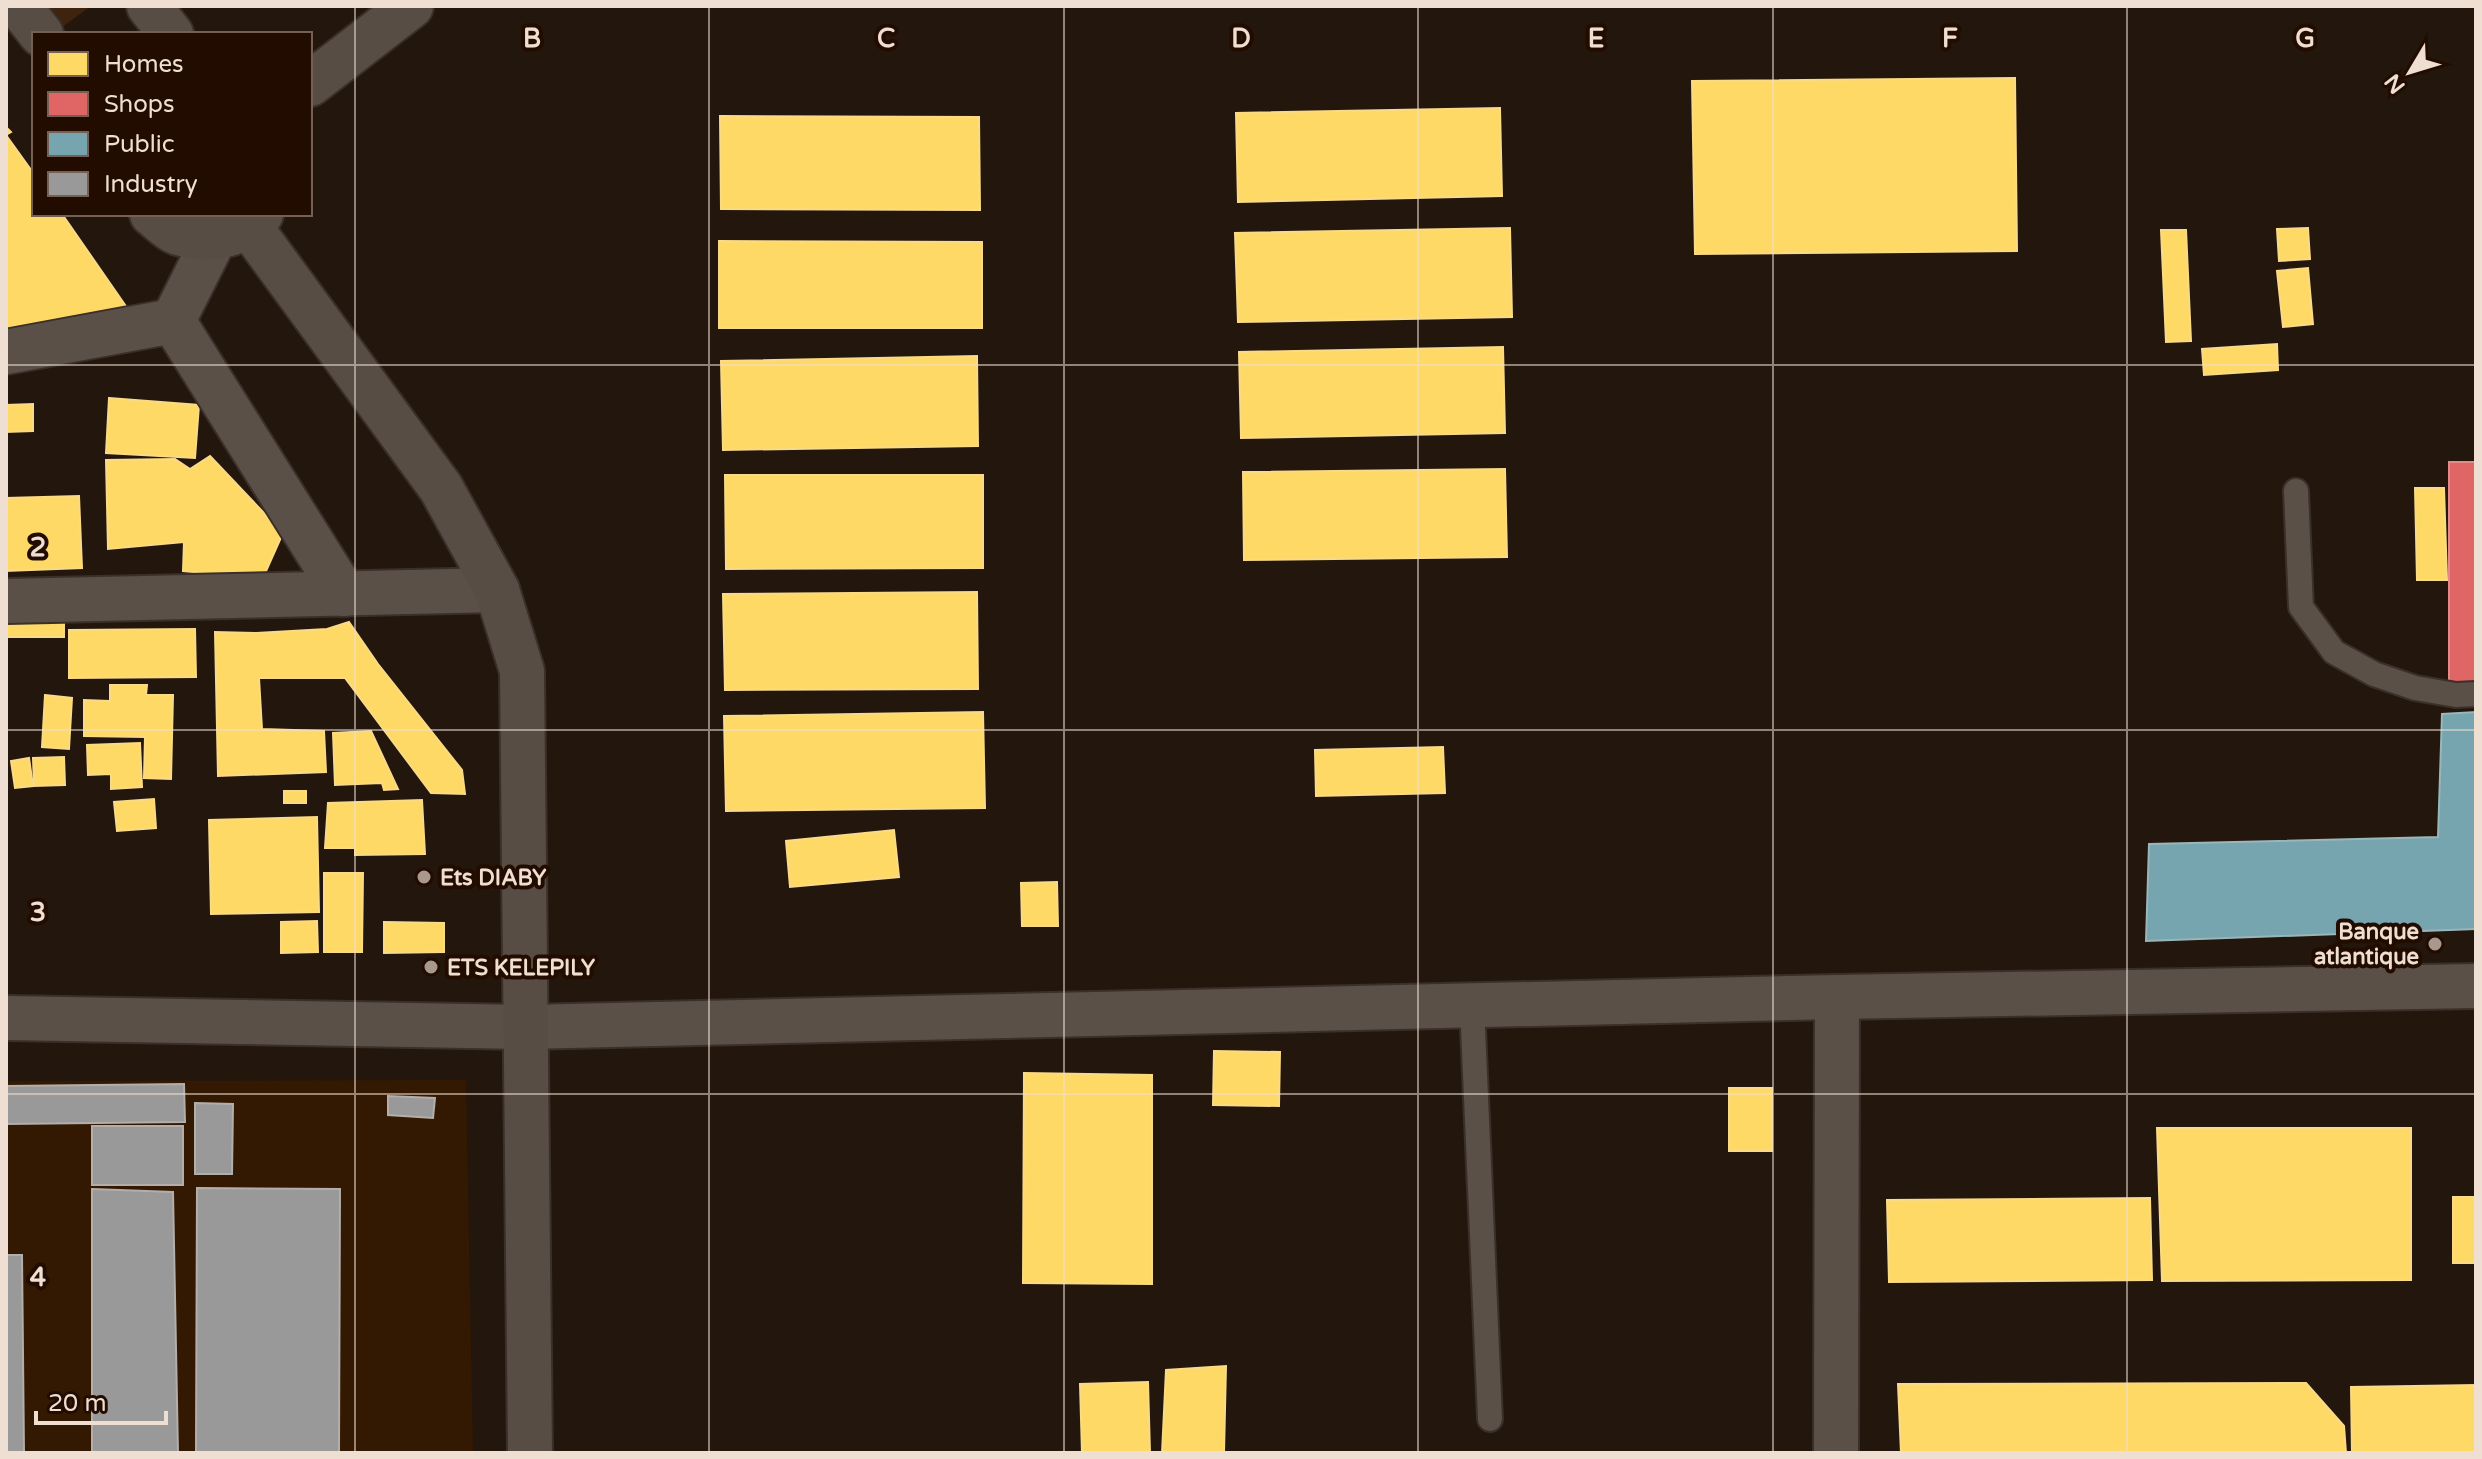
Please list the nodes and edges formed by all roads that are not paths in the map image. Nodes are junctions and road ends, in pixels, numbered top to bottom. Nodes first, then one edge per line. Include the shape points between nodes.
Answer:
1 (19, 6) edge
2 (149, 6) edge
3 (411, 6) edge
4 (39, 32) edge
5 (169, 32) edge
6 (312, 82) edge
7 (155, 216) edge
8 (241, 226) edge
9 (173, 321) junction
10 (6, 352) edge
11 (2296, 491) dead end
12 (497, 590) junction
13 (344, 594) junction
14 (6, 601) edge
15 (2476, 694) edge
16 (2476, 986) edge
17 (1837, 997) junction
18 (1472, 1005) junction
19 (6, 1018) edge
20 (526, 1027) junction
21 (1490, 1419) dead end
22 (530, 1453) edge
23 (1836, 1453) edge

1 - 4 street
2 - 5 street
3 - 6 street
7 - 8 street via 176,232
8 - 9 street
8 - 12 street via 441,488
9 - 10 street
9 - 13 street
11 - 15 lane via 2301,607 2334,652 2415,688
12 - 13 street
12 - 20 street via 522,671
13 - 14 street
16 - 17 street
17 - 18 street
17 - 23 street
18 - 20 street
18 - 21 lane
19 - 20 street
20 - 22 street

